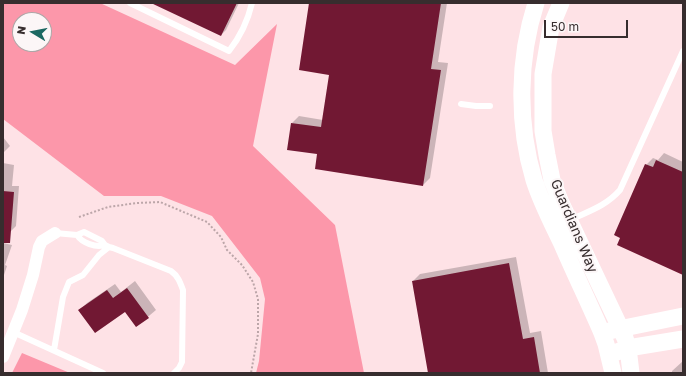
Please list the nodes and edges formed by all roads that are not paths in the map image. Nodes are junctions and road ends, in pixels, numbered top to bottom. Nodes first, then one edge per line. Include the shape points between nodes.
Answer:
1 (130, 3) edge
2 (252, 3) edge
3 (536, 3) edge
4 (561, 3) edge
5 (683, 51) edge
6 (461, 104) dead end
7 (490, 106) dead end
8 (554, 207) junction
9 (562, 224) junction
10 (55, 233) joint
11 (107, 246) junction
12 (683, 316) edge
13 (620, 329) junction
14 (13, 332) junction
15 (602, 333) junction
16 (683, 339) edge
17 (628, 348) junction
18 (54, 350) junction
19 (609, 354) junction
20 (3, 357) edge
21 (103, 373) edge
22 (174, 373) edge
23 (613, 373) edge
24 (632, 373) edge

1 - 2 lane via 229,51 237,40
3 - 8 street, Guardians Way via 528,26 523,64 524,128 539,192
4 - 8 street, Guardians Way via 551,27 543,74 543,131
5 - 9 lane via 620,190 603,205
6 - 7 lane
8 - 9 street, Guardians Way
9 - 13 street, Guardians Way
9 - 15 street, Guardians Way
10 - 11 lane via 77,235 80,240 99,247
10 - 14 street via 42,241 39,247 33,275
11 - 18 lane via 83,276 69,282 63,297
11 - 22 lane via 171,271 180,281 183,290 182,362
12 - 13 street
13 - 15 street
13 - 17 street, Guardians Way
14 - 18 lane
14 - 20 street
15 - 19 street, Guardians Way
16 - 17 street
17 - 19 street
17 - 24 street, Guardians Way
18 - 21 lane
19 - 23 street, Guardians Way

